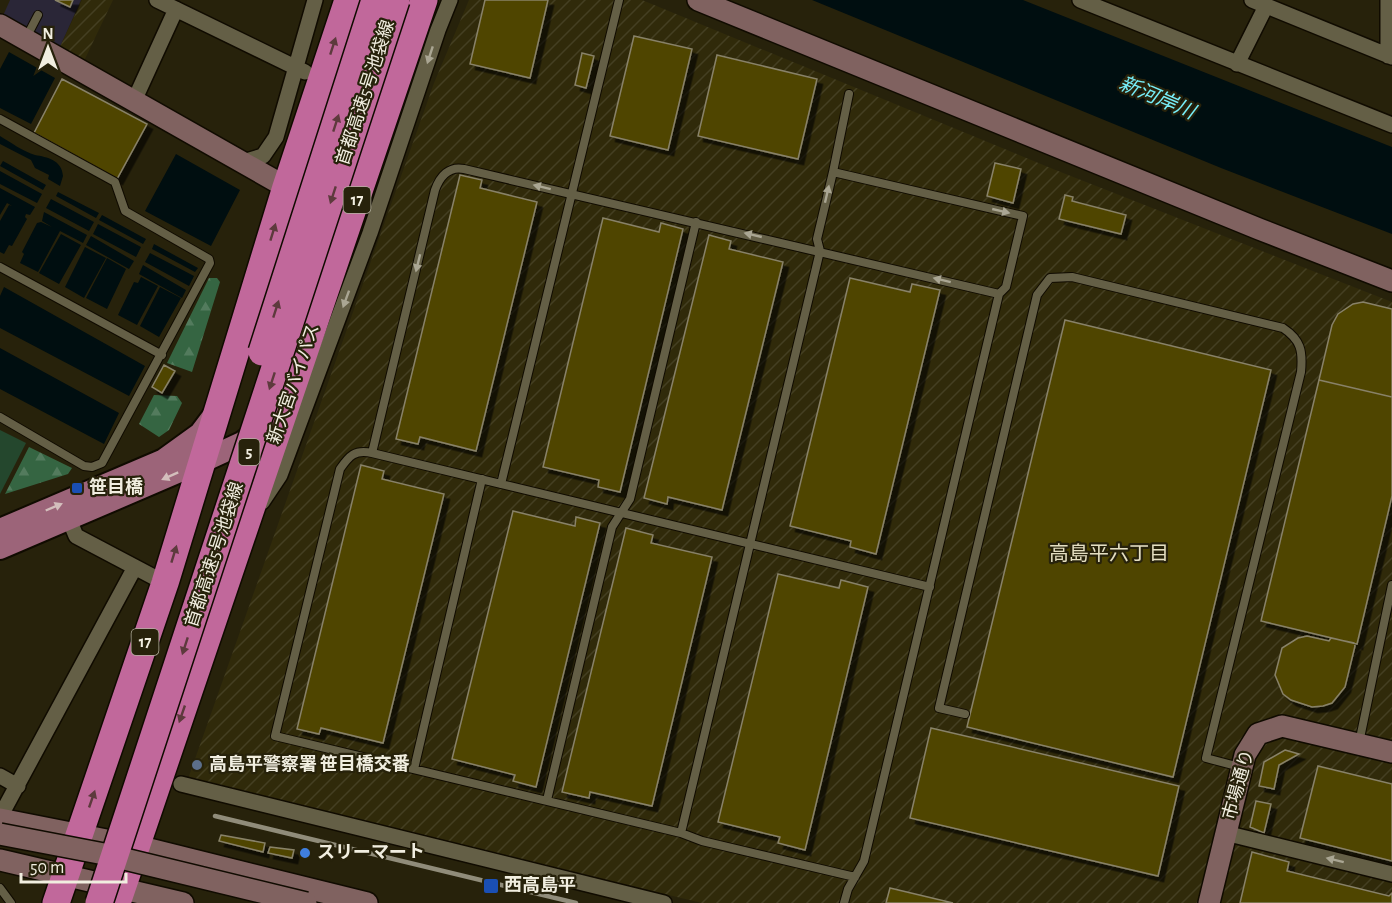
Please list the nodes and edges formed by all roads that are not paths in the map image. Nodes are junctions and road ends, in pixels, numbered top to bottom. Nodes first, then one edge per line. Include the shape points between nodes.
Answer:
1 (157, 0) edge
2 (315, 0) edge
3 (348, 0) edge
4 (375, 0) edge
5 (396, 0) edge
6 (424, 0) edge
7 (450, 0) edge
8 (619, 0) edge
9 (698, 0) edge
10 (1080, 0) edge
11 (1388, 0) edge
12 (1259, 3) edge
13 (185, 8) edge
14 (38, 15) dead end
15 (0, 25) edge
16 (25, 39) junction
17 (1390, 57) edge
18 (1237, 63) junction
19 (301, 70) junction
20 (849, 94) dead end
21 (134, 100) junction
22 (0, 119) edge
23 (1392, 125) edge
24 (243, 162) junction
25 (832, 172) junction
26 (286, 187) junction
27 (573, 195) junction
28 (696, 222) junction
29 (820, 251) junction
30 (0, 267) edge
31 (1392, 281) edge
32 (999, 294) junction
33 (162, 355) junction
34 (289, 400) junction
35 (220, 408) junction
36 (0, 417) edge
37 (372, 453) junction
38 (203, 461) junction
39 (482, 480) junction
40 (501, 484) junction
41 (621, 513) junction
42 (69, 519) junction
43 (247, 523) junction
44 (0, 530) edge
45 (749, 543) junction
46 (0, 548) edge
47 (135, 567) junction
48 (165, 583) junction
49 (1392, 585) edge
50 (930, 586) junction
51 (965, 714) dead end
52 (1358, 744) junction
53 (1392, 752) edge
54 (1242, 767) junction
55 (414, 769) junction
56 (0, 776) edge
57 (182, 784) dead end
58 (18, 786) junction
59 (547, 800) junction
60 (0, 818) edge
61 (79, 833) junction
62 (681, 833) junction
63 (1226, 833) junction
64 (0, 834) edge
65 (0, 844) edge
66 (137, 846) junction
67 (0, 860) edge
68 (65, 874) junction
69 (1392, 874) edge
70 (855, 878) junction
71 (0, 888) edge
72 (120, 895) edge
73 (10, 903) edge
74 (56, 903) edge
75 (80, 903) edge
76 (99, 903) edge
77 (183, 903) edge
78 (266, 903) edge
79 (306, 903) edge
80 (367, 903) edge
81 (664, 903) edge
82 (844, 903) edge
83 (1209, 903) edge

1 - 13 street
2 - 19 street
26 -> 3 highway, 17
75 -> 4 highway, 首都高速5号池袋線 / 5, bridge
5 -> 76 highway, 首都高速5号池袋線 / 5, bridge
6 - 34 highway, 新大宮バイパス / 17
7 -> 43 street via 406,116 370,233 280,475
8 - 27 lane
9 - 31 street
10 - 18 street
11 - 17 street
12 - 17 street
12 - 18 street
13 - 19 street
13 - 21 street
14 - 16 lane
15 - 16 street
16 - 21 street
18 - 23 street
19 - 24 street via 273,142 263,156
20 - 25 lane
21 - 24 street
22 - 33 lane via 115,182 125,211 209,259
24 - 26 street
29 -> 25 lane via 817,239
25 -> 32 lane via 1023,216 1006,287
35 -> 26 highway, 17
27 - 28 lane
27 -> 37 lane via 459,168 441,177
27 - 40 lane
29 -> 28 lane
28 - 41 lane via 630,499
32 -> 29 lane
29 - 45 lane
30 - 33 lane
32 - 50 lane
33 - 36 lane via 106,460 98,465 84,466
34 - 38 main road via 266,426 242,443
34 - 43 highway, 新大宮バイパス / 17
35 - 38 highway, 17
44 -> 35 main road via 164,460 200,434
37 - 39 lane
37 - 55 lane via 353,453 340,469 275,736
38 -> 42 main road
48 -> 38 highway, 17
39 - 40 lane
39 - 55 lane
40 - 41 lane
41 - 45 lane
41 - 59 lane via 612,527
42 - 46 main road
42 - 47 street via 76,536
43 -> 66 highway, 新大宮バイパス / 17
45 - 50 lane
45 - 62 lane
47 - 48 street
47 - 58 street
61 -> 48 highway, 17
49 - 52 lane
50 - 70 lane via 864,861
51 - 54 lane via 939,708 1037,295 1050,278 1072,277 1282,328 1301,347 1301,372 1206,758
52 - 53 street, 市場通り
52 - 54 street, 市場通り via 1292,728 1272,728 1252,740
54 - 63 street, 市場通り
55 - 59 lane
56 - 58 street
57 - 81 street
58 - 60 street
59 - 62 lane
60 - 61 street
61 - 66 street
61 - 68 highway, 17
62 - 70 lane
69 -> 63 street
63 - 83 street, 市場通り
64 - 79 street, bridge via 104,854
65 - 78 street via 100,863
66 - 72 highway, 新大宮バイパス / 17
66 - 80 street
67 - 68 street
68 - 72 street
68 - 74 highway, 17
70 - 82 lane
71 - 73 lane
72 - 77 street

